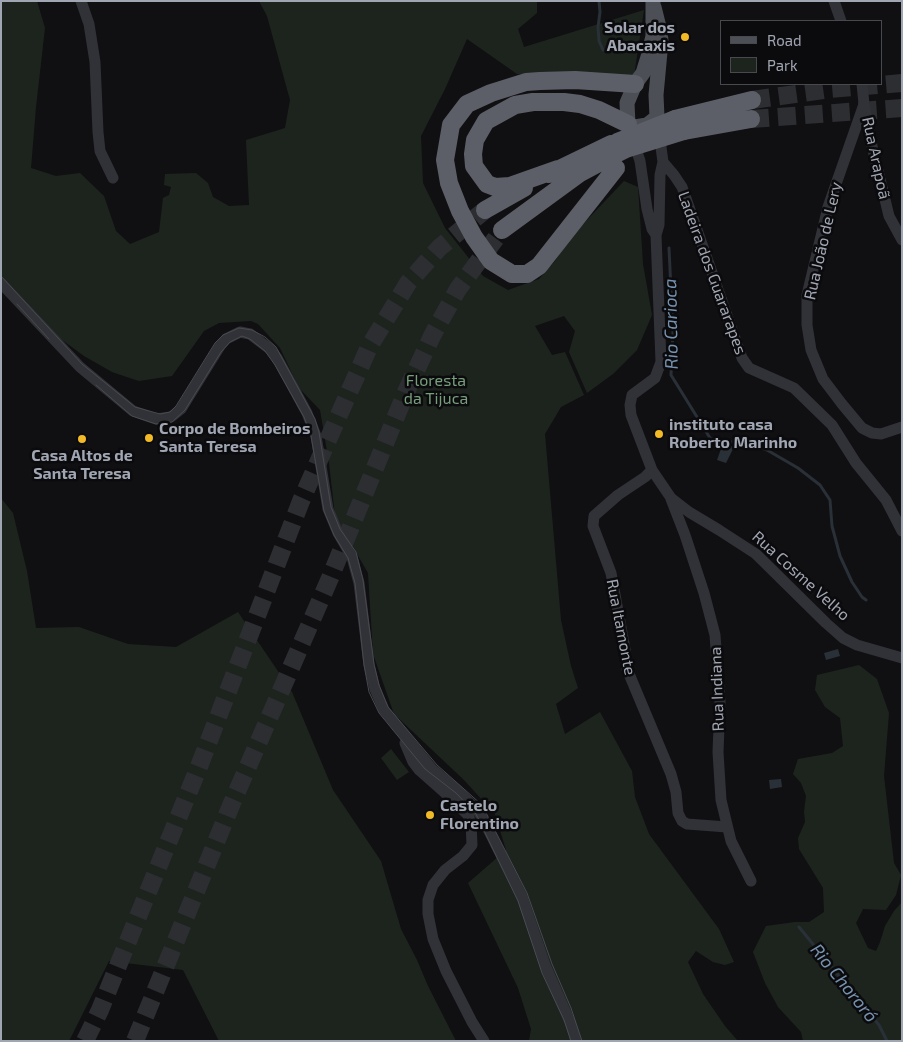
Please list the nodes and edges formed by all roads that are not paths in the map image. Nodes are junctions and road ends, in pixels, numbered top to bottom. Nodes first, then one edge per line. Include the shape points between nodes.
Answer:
1 (80, 1) edge
2 (834, 1) edge
3 (653, 4) edge
4 (841, 20) edge
5 (635, 84) junction
6 (862, 85) edge
7 (656, 95) junction
8 (752, 100) tunnel mouth
9 (864, 104) junction
10 (657, 117) junction
11 (751, 119) tunnel mouth
12 (628, 124) junction
13 (680, 125) junction
14 (613, 156) junction
15 (640, 161) junction
16 (663, 162) junction
17 (558, 169) junction
18 (660, 175) junction
19 (643, 177) junction
20 (113, 178) dead end
21 (485, 210) tunnel mouth
22 (502, 230) tunnel mouth
23 (656, 235) junction
24 (902, 240) edge
25 (1, 283) edge
26 (902, 427) edge
27 (652, 470) junction
28 (671, 498) junction
29 (902, 531) edge
30 (902, 658) edge
31 (397, 727) junction
32 (726, 827) junction
33 (751, 881) dead end
34 (484, 1041) edge
35 (576, 1041) edge

1 - 20 street via 89,24 95,62 100,151
2 - 4 street
3 - 5 main road, Rua Cosme Velho via 653,36 648,57
3 - 7 main road, Rua Cosme Velho via 661,41
5 - 7 main road via 647,87
5 - 12 main road, Rua Cosme Velho via 627,103
5 - 14 highway via 540,81 490,93 467,104 451,125 445,160 449,183 460,211 491,261 512,274 527,274 540,266
6 - 9 street, Rua Arapoã
7 - 10 main road, Rua Cosme Velho
8 - 13 highway
9 - 24 street, Rua Arapoã via 889,216
9 - 26 street, Rua João de Lery via 828,206 807,295 807,325 810,350 823,379 862,428 881,434
10 - 12 main road via 641,127
10 - 16 street, Rua Cosme Velho
11 - 13 highway
12 - 15 street, Rua Cosme Velho
12 - 17 highway via 580,104 534,102 515,105 486,120 475,140 474,166 487,184 495,187 510,186
13 - 14 highway, bridge
13 - 14 highway, bridge via 650,142
14 - 17 highway
14 - 22 highway via 580,172
15 - 16 street
15 - 19 street, Rua Cosme Velho
16 - 18 street, Rua Cosme Velho
16 - 29 street, Ladeira dos Guararapes via 682,188 742,358 749,368 794,388 832,425 856,463 886,500
17 - 21 highway
18 - 19 street
18 - 23 street, Rua Cosme Velho
19 - 23 street, Rua Cosme Velho via 647,209
23 - 27 street, Rua Cosme Velho via 661,362 655,378 632,395 630,405
25 - 31 street via 80,367 133,411 156,419 171,417 180,409 226,339 240,332 250,334 270,349 312,423 328,509 352,558 359,583 374,684 384,710
27 - 28 street, Rua Cosme Velho
27 - 32 street, Rua Itamonte via 594,516 593,526 611,573 627,669 671,774 678,813 687,824
28 - 30 street, Rua Cosme Velho via 756,554 843,638
28 - 32 street, Rua Indiana via 715,635 720,695 718,752
31 - 34 street via 419,770 468,815 471,823 472,845 433,885 428,914 433,939 446,970
31 - 35 street via 432,769 484,820 522,897
32 - 33 street, Rua Indiana

